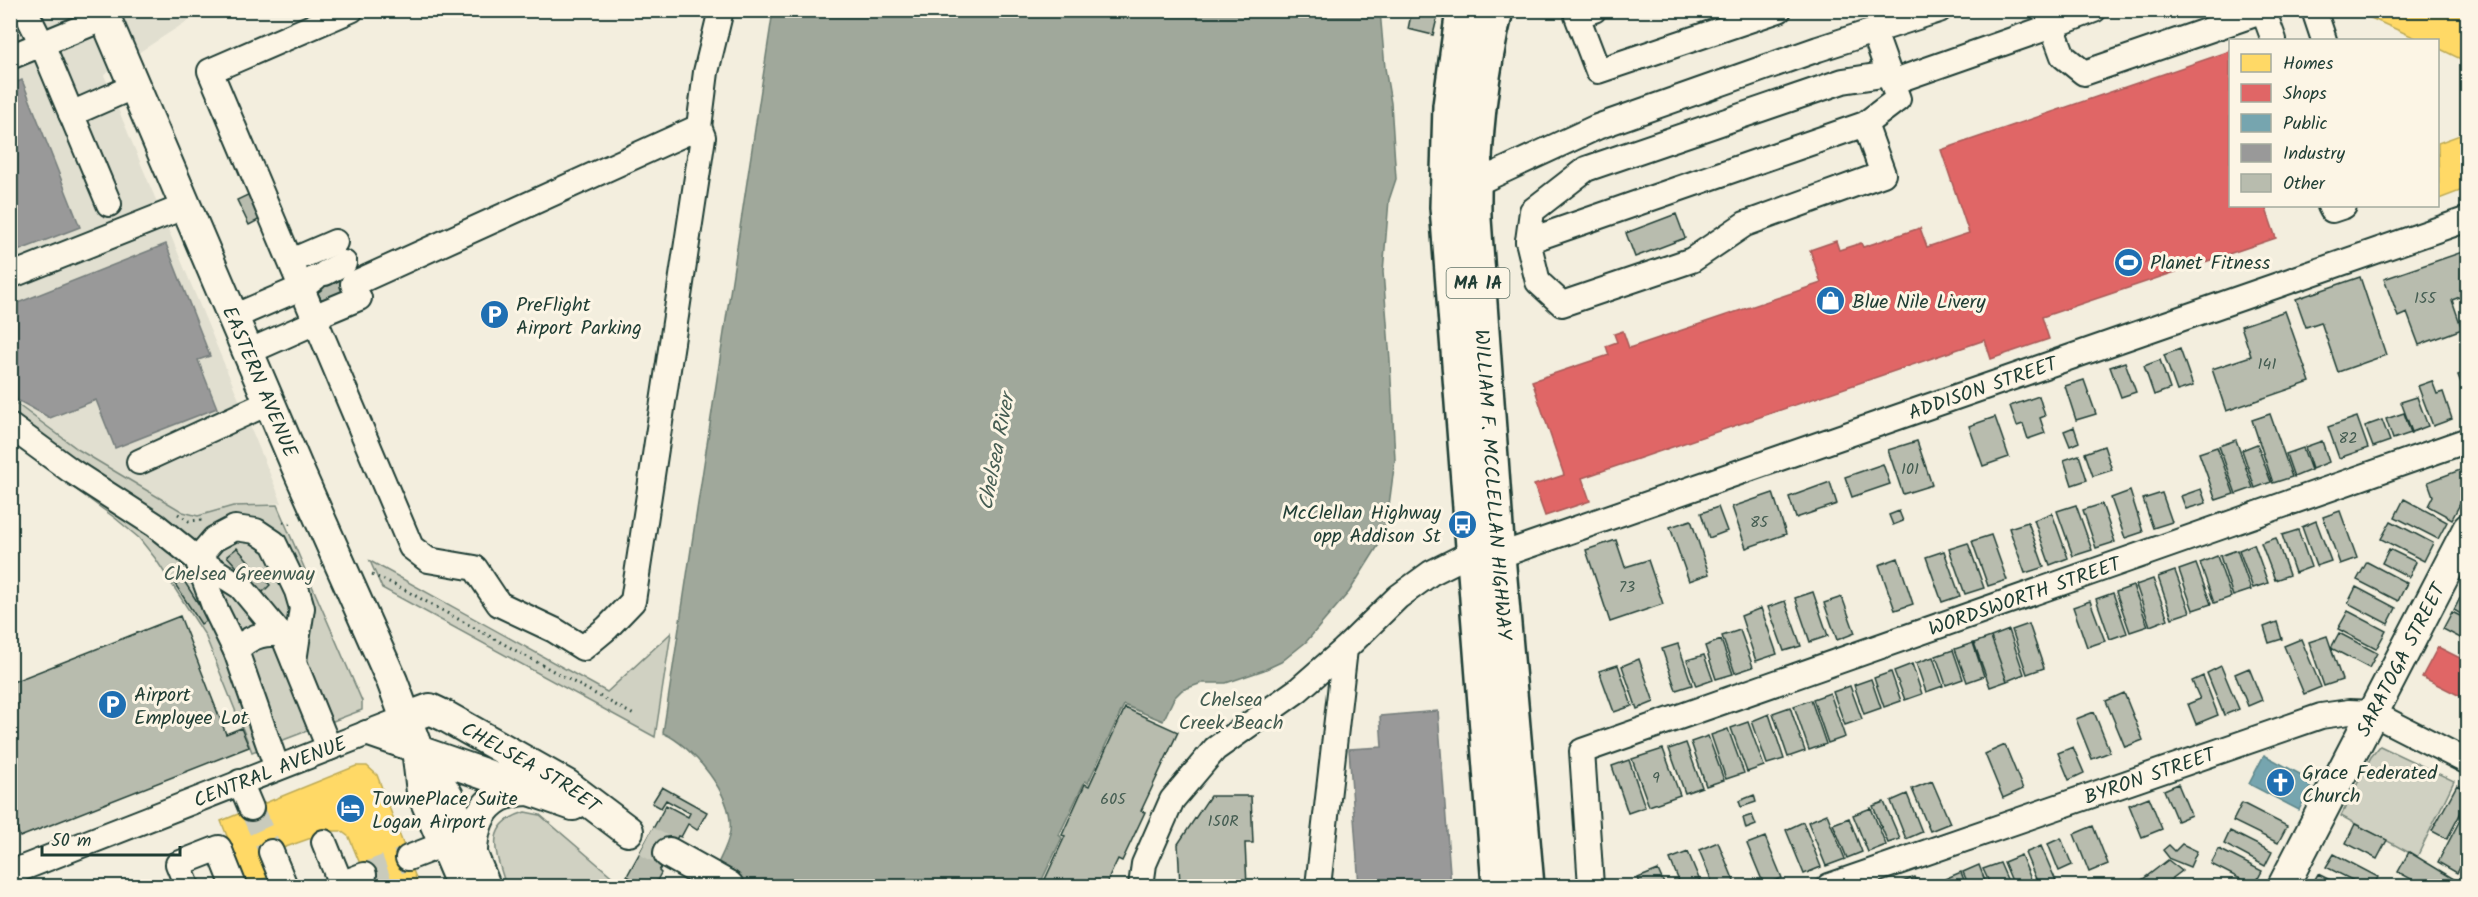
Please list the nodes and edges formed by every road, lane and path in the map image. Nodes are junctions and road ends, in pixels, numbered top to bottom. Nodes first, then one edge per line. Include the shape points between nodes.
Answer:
1 (25, 10) edge
2 (351, 10) edge
3 (721, 10) edge
4 (1463, 10) edge
5 (1594, 10) edge
6 (1779, 10) edge
7 (1939, 10) edge
8 (2094, 10) edge
9 (2314, 10) edge
10 (1497, 11) edge
11 (2263, 11) edge
12 (104, 14) edge
13 (2050, 18) edge
14 (1874, 32) junction
15 (2274, 39) edge
16 (2324, 39) edge
17 (42, 44) junction
18 (10, 57) edge
19 (1891, 78) junction
20 (135, 86) junction
21 (71, 114) junction
22 (1865, 124) junction
23 (699, 127) junction
24 (1474, 184) junction
25 (109, 204) dead end
26 (186, 206) junction
27 (2468, 219) edge
28 (1528, 241) junction
29 (291, 261) junction
30 (333, 275) junction
31 (10, 276) edge
32 (233, 317) junction
33 (318, 321) junction
34 (248, 352) junction
35 (270, 402) junction
36 (10, 426) edge
37 (2468, 440) edge
38 (139, 462) dead end
39 (2468, 529) edge
40 (1486, 554) junction
41 (197, 560) junction
42 (372, 575) dead end
43 (280, 634) junction
44 (1345, 650) junction
45 (236, 651) junction
46 (294, 661) junction
47 (2372, 713) junction
48 (418, 714) junction
49 (634, 715) dead end
50 (366, 733) junction
51 (329, 748) junction
52 (418, 751) junction
53 (2468, 762) edge
54 (277, 768) junction
55 (240, 782) junction
56 (542, 782) junction
57 (251, 808) tunnel mouth
58 (324, 842) dead end
59 (458, 847) junction
60 (271, 852) tunnel mouth
61 (408, 858) tunnel mouth
62 (10, 873) edge
63 (364, 875) tunnel mouth
64 (338, 885) edge
65 (187, 886) edge
66 (234, 886) edge
67 (282, 886) edge
68 (462, 886) edge
69 (485, 886) edge
70 (728, 886) edge
71 (1141, 886) edge
72 (1318, 886) edge
73 (1499, 886) edge
74 (1527, 886) edge
75 (1591, 886) edge
76 (1829, 886) edge
77 (2283, 886) edge

1 - 17 street
2 - 29 street via 210,71
3 - 23 street via 706,72
4 - 40 highway, WILLIAM F. MCCLELLAN HIGHWAY / MA 1A via 1451,89 1446,190
5 - 6 street via 1577,16 1598,71
7 - 14 street
8 - 13 street
9 - 16 street
10 - 24 highway, WILLIAM F. MCCLELLAN HIGHWAY / MA 1A via 1479,103
11 - 13 street via 2084,73 2062,56
11 - 15 street
12 - 17 street
12 - 20 main road, EASTERN AVENUE
13 - 19 street
14 - 19 street
14 - 24 street via 1598,127
17 - 18 street
17 - 21 street
19 - 22 street via 1898,99
19 - 28 street via 1843,81 1586,169 1533,211
20 - 21 street
20 - 26 main road, EASTERN AVENUE
21 - 25 street
22 - 28 street
22 - 28 street via 1883,174 1745,224 1692,260 1562,304 1538,282
23 - 30 street
23 - 33 street via 704,137 633,601 583,648 499,604 475,568 428,560 411,547
24 - 40 highway, WILLIAM F. MCCLELLAN HIGHWAY / MA 1A
26 - 31 street
26 - 32 main road, EASTERN AVENUE
27 - 40 street, ADDISON STREET
29 - 30 street
29 - 30 street
30 - 32 street
30 - 33 street
30 - 33 street
32 - 34 main road, EASTERN AVENUE
33 - 34 street
34 - 35 main road, EASTERN AVENUE
35 - 38 street
35 - 48 main road, EASTERN AVENUE via 392,681
36 - 41 street via 155,525
37 - 75 street, WORDSWORTH STREET via 1582,751
39 - 47 main road, SARATOGA STREET
40 - 44 street, ADDISON STREET via 1431,573 1398,597
40 - 73 highway, WILLIAM F. MCCLELLAN HIGHWAY / MA 1A
40 - 74 highway, WILLIAM F. MCCLELLAN HIGHWAY / MA 1A
41 - 43 street via 242,586
41 - 45 street
41 - 46 street via 214,539 235,528 256,531 274,543 302,608
42 - 49 path
43 - 45 street via 251,638
43 - 46 street
44 - 71 street, ADDISON STREET via 1298,690 1215,749 1172,800 1144,864
44 - 72 street
45 - 54 street
46 - 51 street
47 - 53 street, BYRON STREET
47 - 76 street, BYRON STREET via 2336,713 2300,722
47 - 77 main road, SARATOGA STREET
48 - 50 street, CENTRAL AVENUE
48 - 52 main road, EASTERN AVENUE
48 - 56 main road, CHELSEA STREET
50 - 51 street, CENTRAL AVENUE
50 - 52 street, CHELSEA STREET
51 - 54 street, CENTRAL AVENUE
52 - 56 main road, CHELSEA STREET
52 - 59 main road, EASTERN AVENUE via 448,796
54 - 55 street, CENTRAL AVENUE
55 - 57 street
55 - 62 street, CENTRAL AVENUE
56 - 59 main road via 487,806
56 - 70 main road, CHELSEA STREET via 579,807
58 - 64 street
59 - 61 street
59 - 68 main road
59 - 69 main road
60 - 67 street
63 - 64 street
65 - 66 street via 178,864 219,848

